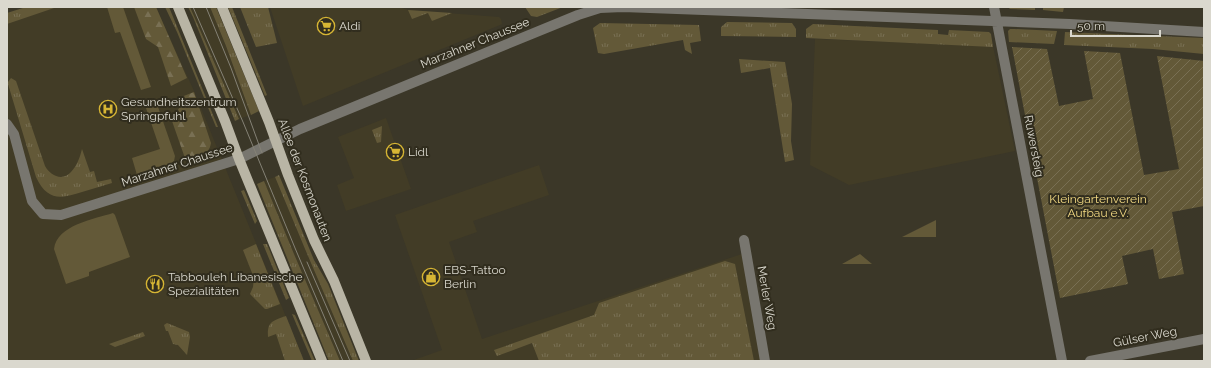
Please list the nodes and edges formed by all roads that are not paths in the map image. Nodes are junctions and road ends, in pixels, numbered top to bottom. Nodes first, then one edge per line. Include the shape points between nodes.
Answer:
1 (178, 7) edge
2 (222, 7) edge
3 (994, 7) edge
4 (997, 22) junction
5 (1204, 32) edge
6 (7, 124) edge
7 (276, 142) junction
8 (239, 159) junction
9 (744, 240) dead end
10 (1204, 339) edge
11 (322, 361) edge
12 (366, 361) edge
13 (765, 361) edge
14 (1062, 361) edge
15 (1090, 361) edge

1 - 8 main road
2 - 7 main road, Allee der Kosmonauten
3 - 4 street, Ruwersteig
4 - 5 street, Marzahner Chaussee
4 - 7 street, Marzahner Chaussee via 600,8 300,129
4 - 14 street, Ruwersteig
6 - 8 street, Marzahner Chaussee via 14,134 32,201 43,214 61,215
7 - 8 street, Marzahner Chaussee
7 - 12 main road, Allee der Kosmonauten via 314,240 334,281
8 - 11 main road
9 - 13 street, Merler Weg
10 - 15 street, Gülser Weg

